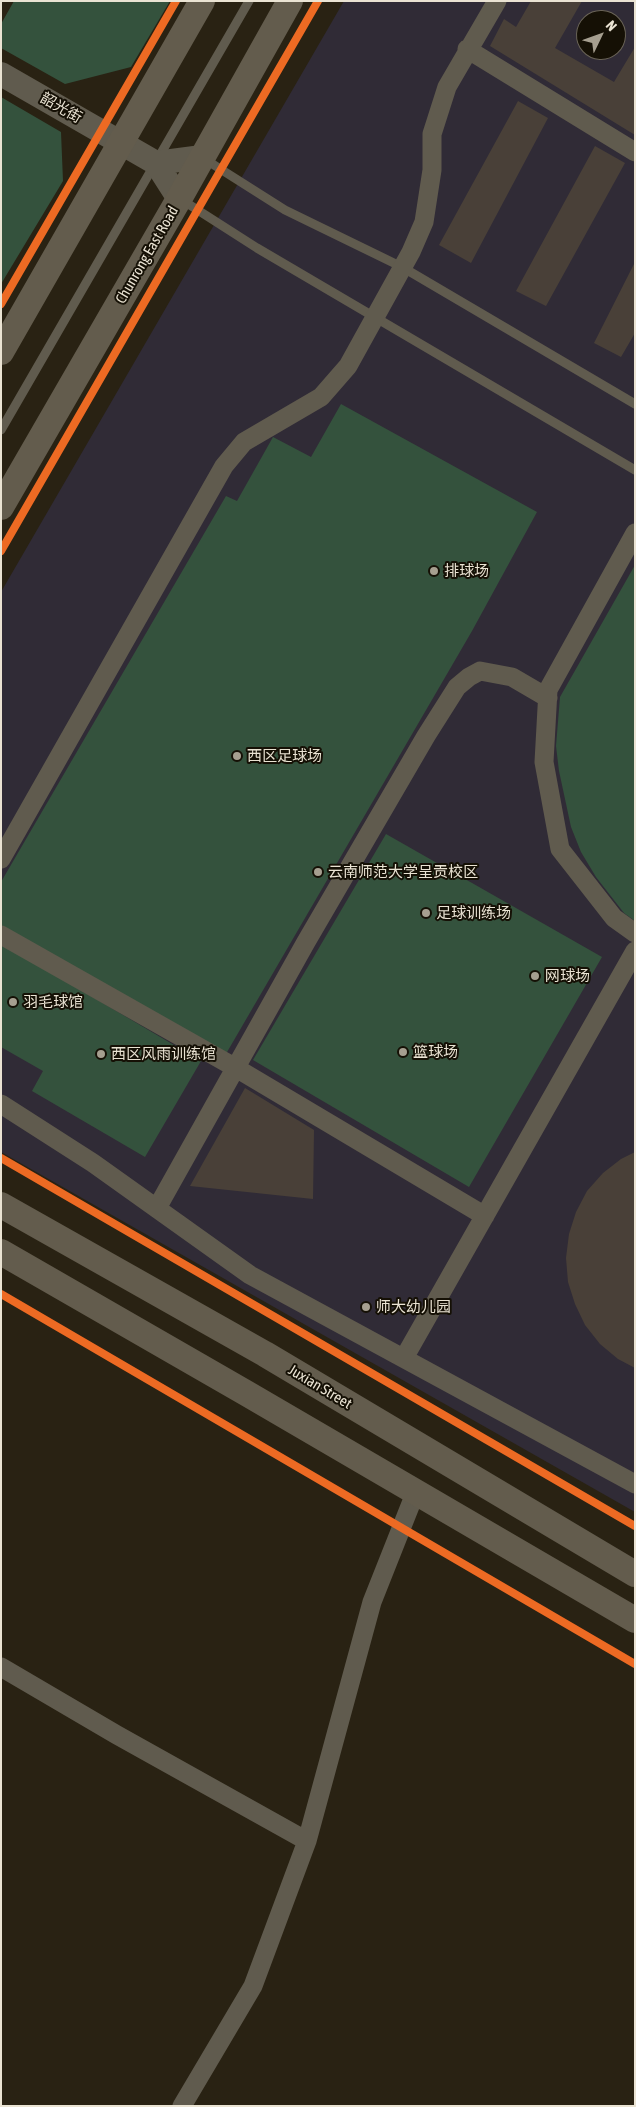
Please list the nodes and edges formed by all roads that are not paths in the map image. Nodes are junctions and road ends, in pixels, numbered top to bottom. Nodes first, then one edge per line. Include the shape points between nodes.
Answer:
1 (202, 1) edge
2 (249, 1) edge
3 (290, 1) edge
4 (497, 1) edge
5 (467, 49) junction
6 (1, 74) edge
7 (121, 142) junction
8 (635, 152) edge
9 (202, 157) junction
10 (156, 163) junction
11 (179, 199) junction
12 (402, 267) junction
13 (375, 317) junction
14 (1, 352) edge
15 (635, 404) edge
16 (1, 430) edge
17 (635, 470) edge
18 (1, 507) edge
19 (635, 533) edge
20 (548, 698) junction
21 (1, 859) edge
22 (635, 933) edge
23 (1, 935) edge
24 (635, 951) edge
25 (236, 1068) junction
26 (1, 1104) edge
27 (1, 1205) edge
28 (157, 1208) junction
29 (485, 1216) junction
30 (1, 1252) edge
31 (404, 1358) junction
32 (635, 1484) edge
33 (416, 1491) junction
34 (635, 1574) edge
35 (635, 1620) edge
36 (1, 1667) edge
37 (307, 1841) junction
38 (182, 2106) edge

1 - 7 main road
2 - 10 lane
3 - 9 main road, Chunrong East Road
4 - 5 street
5 - 8 street
5 - 12 street via 447,87 432,134 432,170 424,222
6 - 7 street, 韶光街
7 - 10 street, 韶光街
7 - 14 main road
9 - 10 street
9 - 11 main road, Chunrong East Road
9 - 12 lane via 285,210
10 - 11 street
10 - 16 lane
11 - 13 lane
11 - 18 main road, Chunrong East Road
12 - 13 street
12 - 15 lane
13 - 17 lane
13 - 21 street via 348,366 320,397 244,442 224,466
19 - 20 street via 548,690
20 - 22 street via 544,762 560,849 614,918
20 - 25 street via 512,677 480,672 457,687
23 - 25 street
24 - 29 street
25 - 28 street
25 - 29 street
26 - 28 street
27 - 34 main road, Juxian Street via 265,1354
28 - 31 street via 250,1275
29 - 31 street
30 - 33 main road
31 - 32 street
33 - 35 main road
33 - 37 street via 372,1602
36 - 37 street
37 - 38 street via 253,1986

